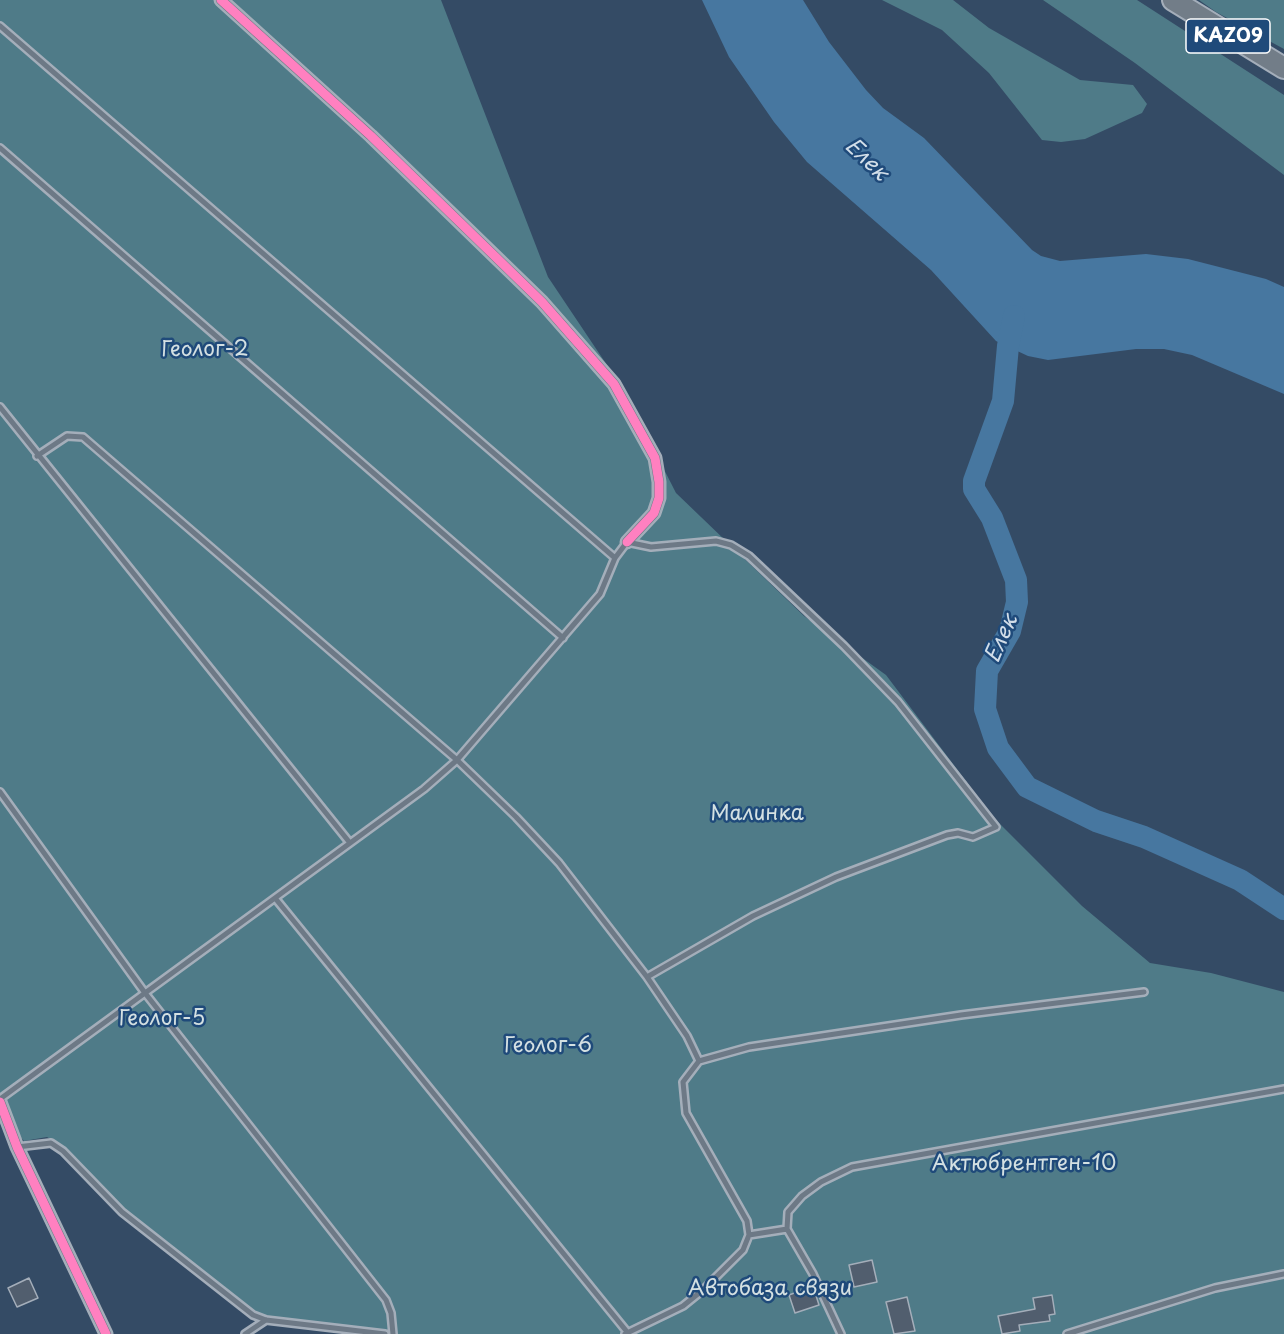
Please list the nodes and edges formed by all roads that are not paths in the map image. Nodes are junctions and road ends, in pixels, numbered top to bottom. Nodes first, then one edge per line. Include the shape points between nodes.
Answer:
1 (221, 0) edge
2 (1173, 0) edge
3 (0, 26) edge
4 (1284, 68) edge
5 (0, 148) edge
6 (0, 407) edge
7 (37, 456) junction
8 (627, 542) junction
9 (615, 558) junction
10 (563, 638) junction
11 (457, 760) junction
12 (0, 792) edge
13 (350, 843) junction
14 (275, 898) junction
15 (647, 977) junction
16 (1144, 992) dead end
17 (145, 993) junction
18 (699, 1061) junction
19 (1284, 1089) edge
20 (0, 1100) edge
21 (17, 1147) junction
22 (787, 1229) junction
23 (749, 1235) junction
24 (1284, 1274) edge
25 (266, 1320) junction
26 (626, 1333) edge
27 (106, 1334) edge
28 (245, 1334) edge
29 (386, 1334) edge
30 (393, 1334) edge
31 (841, 1334) edge
32 (1067, 1334) edge

1 - 8 street via 362,128 542,302 614,384 655,458 659,483 654,513
2 - 4 highway, KAZ09
3 - 9 lane
5 - 10 lane
6 - 7 lane
7 - 11 lane via 67,436 83,437
7 - 13 lane
8 - 9 lane
8 - 15 lane via 651,547 716,541 749,556 898,702 996,827 973,837 947,834 836,877 753,916
9 - 10 lane via 600,594
10 - 11 lane
11 - 13 lane
11 - 15 lane via 559,863
12 - 17 lane
13 - 14 lane
14 - 17 lane
14 - 26 lane
15 - 18 lane
16 - 18 lane via 749,1047
17 - 20 lane
17 - 30 lane via 386,1300
18 - 23 lane via 683,1082 686,1113 747,1221
19 - 22 lane via 852,1167 802,1196 788,1212
20 - 21 street
21 - 25 lane via 39,1142 57,1147 122,1212 253,1315
21 - 27 street
22 - 23 lane
22 - 31 lane
23 - 26 lane via 743,1250 683,1306
24 - 32 lane via 1215,1288
25 - 28 lane
25 - 29 lane

